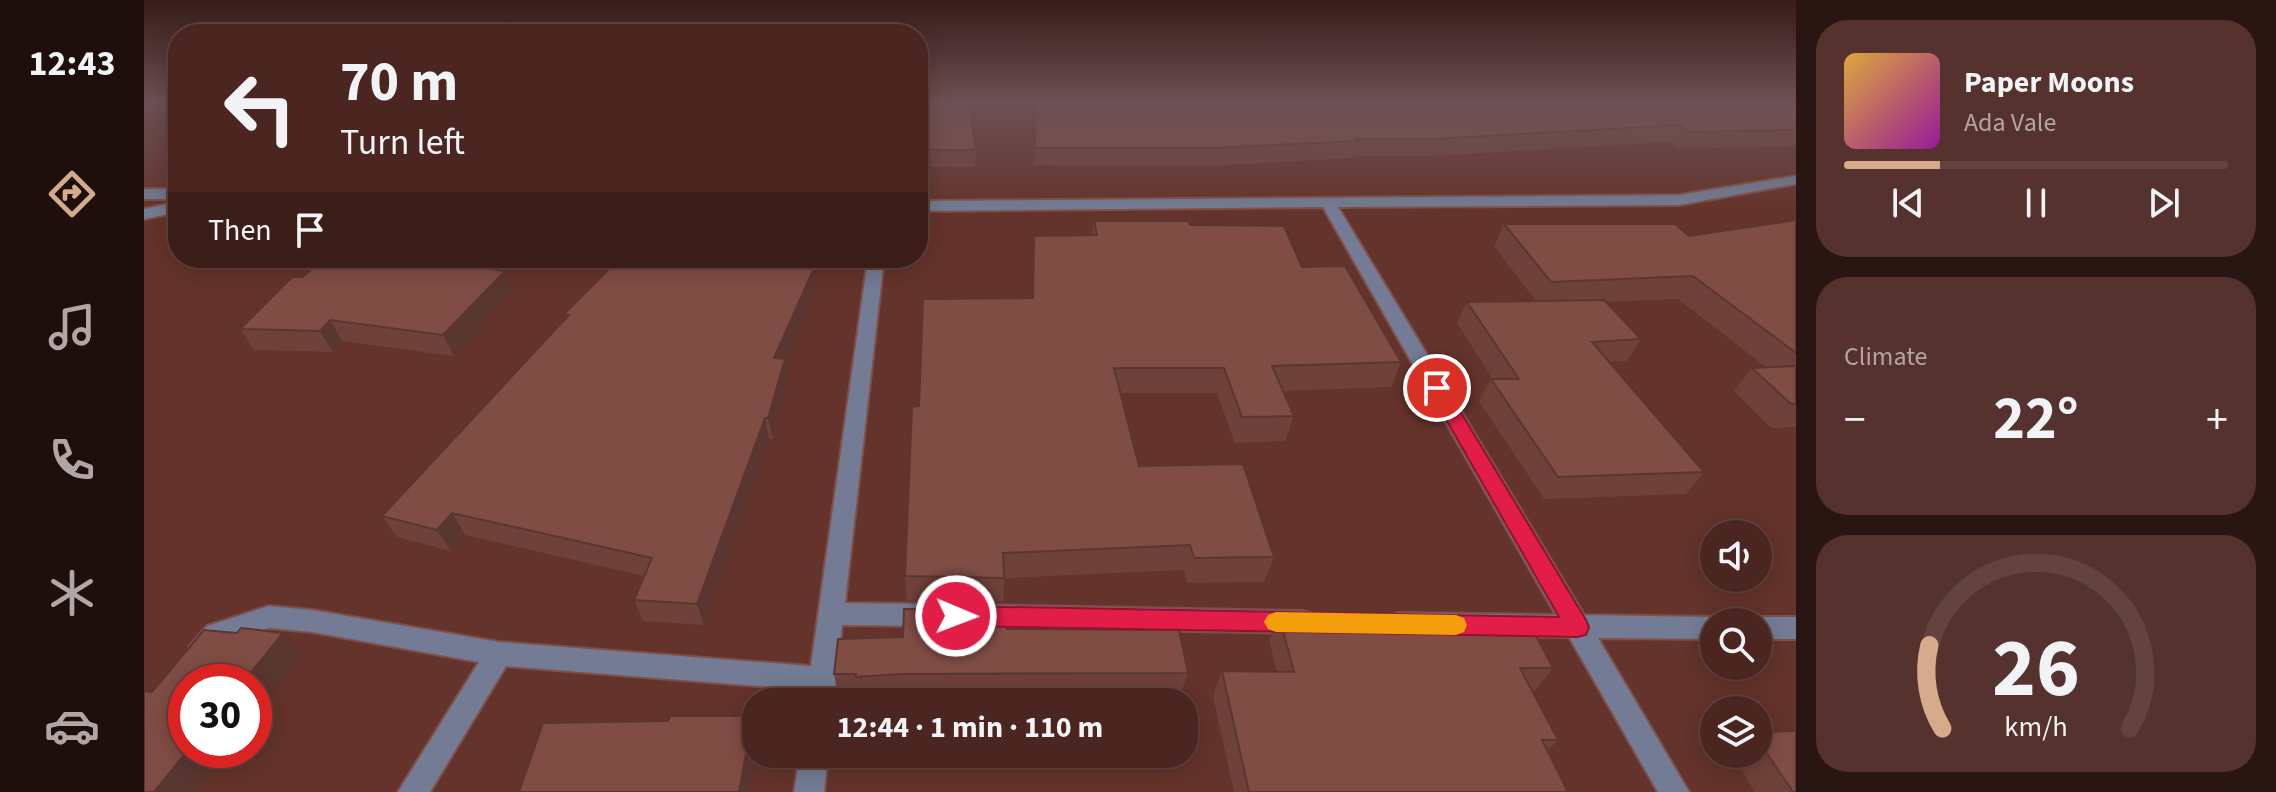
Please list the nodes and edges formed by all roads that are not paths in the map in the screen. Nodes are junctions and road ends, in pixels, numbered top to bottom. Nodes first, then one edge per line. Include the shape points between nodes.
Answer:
1 (1796, 180) edge
2 (144, 194) edge
3 (168, 194) edge
4 (1327, 201) junction
5 (928, 206) edge
6 (168, 209) edge
7 (144, 214) edge
8 (875, 268) edge
9 (831, 614) junction
10 (1324, 623) edge
11 (1371, 624) edge
12 (1577, 627) junction
13 (1700, 628) edge
14 (1772, 628) edge
15 (1796, 628) edge
16 (499, 654) junction
17 (186, 663) edge
18 (804, 688) edge
19 (822, 688) edge
20 (812, 768) edge
21 (413, 792) edge
22 (809, 792) edge
23 (1674, 792) edge

1 - 4 street via 1679,200
2 - 3 street
4 - 5 street
4 - 12 street
6 - 7 street
8 - 9 street
9 - 10 street
9 - 19 street
11 - 12 street
12 - 13 street
12 - 23 street
14 - 15 street
16 - 17 street via 269,617 216,634
16 - 18 street
16 - 21 street
20 - 22 street

